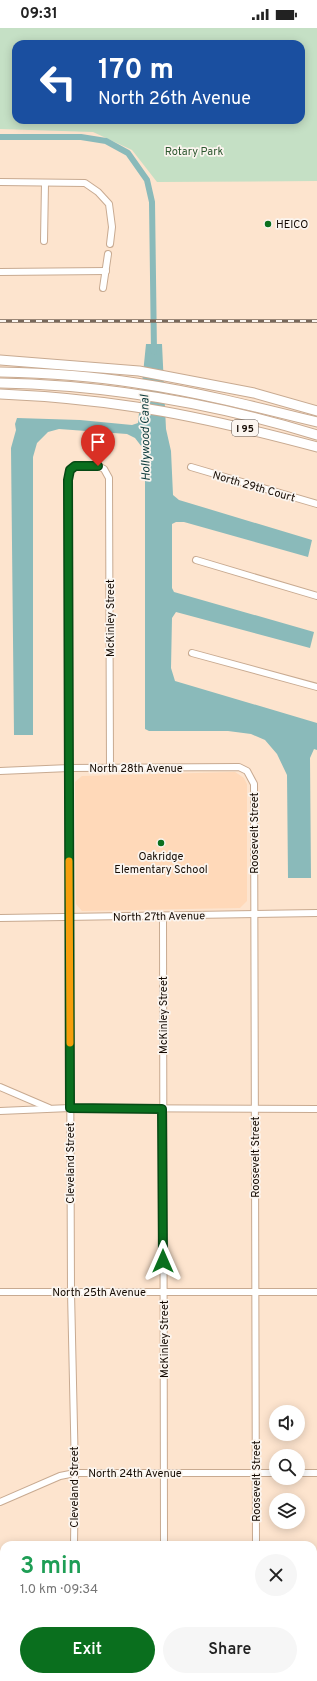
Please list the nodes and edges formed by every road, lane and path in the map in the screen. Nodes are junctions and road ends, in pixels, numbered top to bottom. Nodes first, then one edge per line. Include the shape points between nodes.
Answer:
1 (0, 182) edge
2 (45, 183) junction
3 (44, 241) dead end
4 (110, 244) dead end
5 (108, 254) dead end
6 (106, 271) junction
7 (0, 272) edge
8 (103, 288) dead end
9 (0, 360) edge
10 (0, 372) edge
11 (0, 383) edge
12 (0, 394) edge
13 (317, 411) edge
14 (317, 422) edge
15 (317, 435) edge
16 (317, 447) edge
17 (191, 467) dead end
18 (104, 469) joint
19 (317, 504) edge
20 (196, 560) dead end
21 (317, 596) edge
22 (192, 653) dead end
23 (317, 687) edge
24 (69, 768) junction
25 (110, 768) junction
26 (0, 771) edge
27 (247, 772) joint
28 (254, 913) junction
29 (317, 913) edge
30 (163, 916) junction
31 (70, 917) junction
32 (0, 918) edge
33 (0, 1087) edge
34 (70, 1108) junction
35 (317, 1108) edge
36 (50, 1109) junction
37 (162, 1109) junction
38 (254, 1109) junction
39 (0, 1111) edge
40 (163, 1291) junction
41 (0, 1292) edge
42 (71, 1292) junction
43 (255, 1292) junction
44 (317, 1292) edge
45 (74, 1473) junction
46 (164, 1473) junction
47 (256, 1473) junction
48 (269, 1473) edge
49 (305, 1473) edge
50 (317, 1473) edge
51 (0, 1502) edge
52 (74, 1541) edge
53 (164, 1541) edge
54 (256, 1541) edge

1 - 2 street
2 - 3 street
2 - 4 street via 85,183 98,192 109,204 112,227
5 - 6 street
6 - 7 street
6 - 8 street
9 - 13 highway via 139,371 254,393
10 - 14 highway via 136,383 243,403
11 - 15 highway via 136,393 262,420
12 - 16 highway, I 95 via 49,396 171,412
17 - 19 street, North 29th Court
18 - 24 street, Cleveland Street via 98,466 75,466 70,470 68,480
18 - 25 street, McKinley Street via 109,478
20 - 21 street
22 - 23 street
24 - 25 street, North 28th Avenue
24 - 26 street, North 28th Avenue
24 - 31 street, Cleveland Street
25 - 27 street, North 28th Avenue via 238,767
27 - 28 street, Roosevelt Street via 254,784
28 - 29 street, North 27th Avenue
28 - 30 street, North 27th Avenue
28 - 38 street, Roosevelt Street
30 - 31 street, North 27th Avenue
30 - 37 street, McKinley Street
31 - 32 street, North 27th Avenue
31 - 34 street, Cleveland Street
33 - 36 street
34 - 36 street
34 - 37 street
34 - 42 street, Cleveland Street
35 - 38 street
36 - 39 street
37 - 38 street
37 - 40 street, McKinley Street
38 - 43 street, Roosevelt Street
40 - 42 street, North 25th Avenue
40 - 43 street, North 25th Avenue
40 - 46 street, McKinley Street
41 - 42 street, North 25th Avenue
42 - 45 street, Cleveland Street
43 - 44 street, North 25th Avenue
43 - 47 street, Roosevelt Street
45 - 46 street, North 24th Avenue
45 - 51 street, North 24th Avenue via 60,1476
45 - 52 street, Cleveland Street
46 - 47 street, North 24th Avenue
46 - 53 street, McKinley Street
47 - 48 street, North 24th Avenue
47 - 54 street, Roosevelt Street
49 - 50 street

